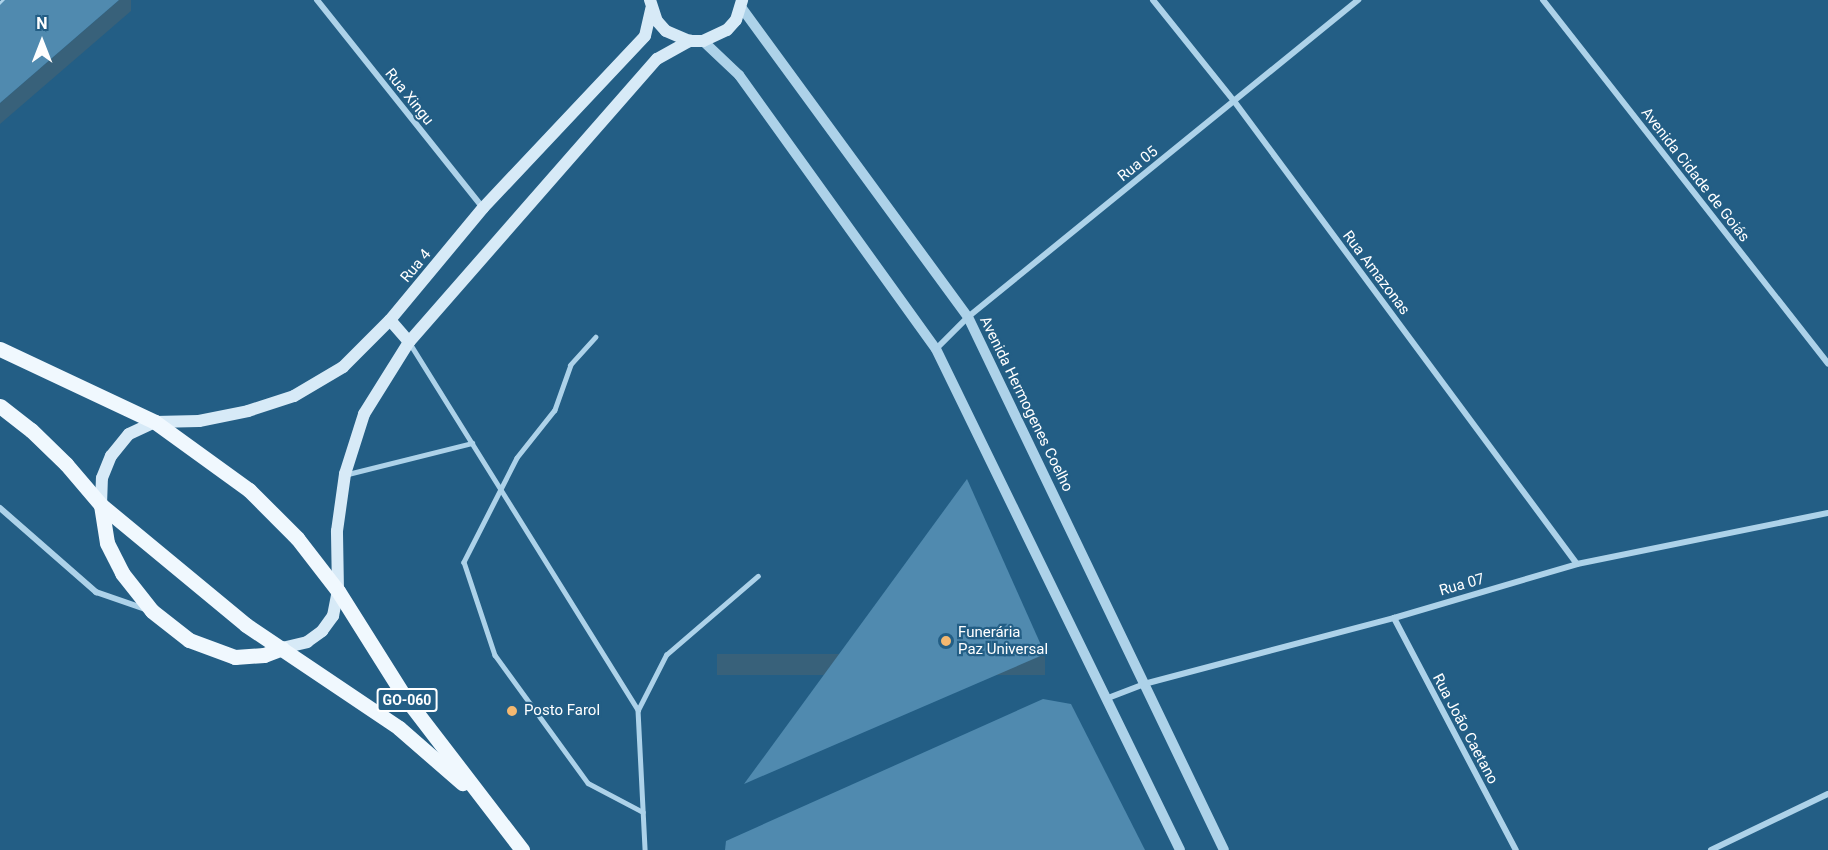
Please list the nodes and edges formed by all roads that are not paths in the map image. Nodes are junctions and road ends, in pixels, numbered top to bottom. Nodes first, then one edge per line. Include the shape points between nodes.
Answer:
1 (6, 0) edge
2 (317, 0) edge
3 (1153, 0) edge
4 (1358, 0) edge
5 (1543, 0) edge
6 (742, 4) edge
7 (0, 5) edge
8 (651, 5) edge
9 (690, 41) junction
10 (703, 41) junction
11 (1234, 101) junction
12 (483, 208) junction
13 (968, 317) junction
14 (390, 320) junction
15 (596, 337) dead end
16 (409, 342) junction
17 (0, 349) edge
18 (936, 349) junction
19 (1828, 364) edge
20 (0, 406) edge
21 (155, 422) junction
22 (472, 444) junction
23 (345, 474) junction
24 (500, 489) junction
25 (101, 505) junction
26 (0, 508) edge
27 (1828, 513) edge
28 (1577, 564) junction
29 (758, 576) dead end
30 (338, 591) junction
31 (152, 612) junction
32 (1394, 618) junction
33 (282, 648) junction
34 (1144, 684) junction
35 (1108, 698) junction
36 (638, 710) junction
37 (1828, 794) edge
38 (485, 803) junction
39 (643, 812) junction
40 (522, 850) edge
41 (645, 850) edge
42 (1180, 850) edge
43 (1224, 850) edge
44 (1516, 850) edge
45 (1711, 850) edge

1 - 7 street
2 - 12 street, Rua Xingu
3 - 11 street, Rua Amazonas
4 - 11 street, Rua 05
5 - 19 street, Avenida Cidade de Goiás
6 - 10 main road via 727,30
6 - 13 street, Avenida Hermogenes Coelho
8 - 9 main road via 666,31
8 - 12 main road, Rua 4 via 645,36
9 - 10 main road
9 - 16 main road via 657,59
10 - 18 street via 739,75
11 - 13 street, Rua 05
11 - 28 street, Rua Amazonas
12 - 14 main road, Rua 4
13 - 18 street, Rua 05
13 - 34 street, Avenida Hermogenes Coelho
14 - 16 main road
14 - 21 main road, Rua 4 via 343,367 294,396 200,421
15 - 24 lane via 572,365 555,410 517,458
16 - 22 lane
16 - 23 main road via 364,414
17 - 21 main road, GO-060
18 - 35 street
20 - 25 main road, GO-060 via 66,464
21 - 25 main road via 129,434 111,456 102,478
21 - 30 main road, GO-060 via 249,490 297,538
22 - 23 lane
22 - 24 lane
23 - 30 main road via 337,531
24 - 36 lane
24 - 39 lane via 464,562 495,655 588,783
25 - 31 main road via 107,543 122,573
25 - 33 main road, GO-060 via 246,625
26 - 31 street via 96,592
27 - 28 street, Rua 07
28 - 32 street, Rua 07
29 - 36 lane via 666,655
30 - 33 main road via 333,616 322,631 307,642
30 - 38 main road, GO-060 via 404,696
31 - 33 main road via 189,640 235,657 264,655
32 - 34 street, Rua 07
32 - 44 street, Rua João Caetano
33 - 38 main road, GO-060 via 399,728
34 - 35 street, Rua 07
34 - 43 street, Avenida Hermogenes Coelho
35 - 42 street
36 - 39 lane
37 - 45 street
38 - 40 main road, GO-060
39 - 41 lane

